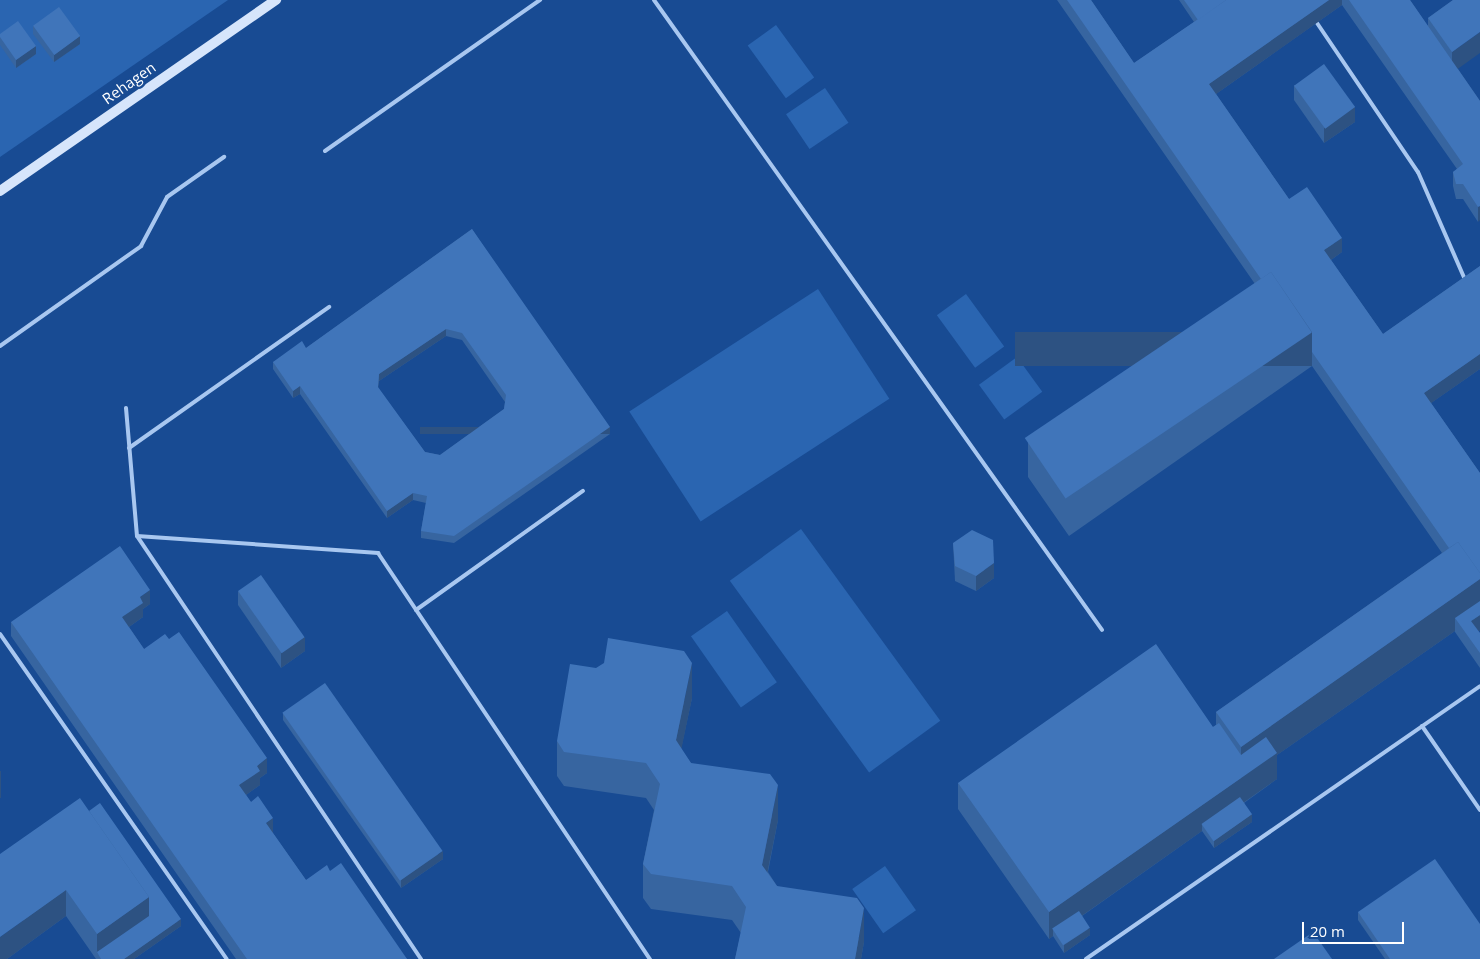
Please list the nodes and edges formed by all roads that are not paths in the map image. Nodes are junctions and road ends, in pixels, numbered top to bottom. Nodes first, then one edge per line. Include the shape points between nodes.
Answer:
1 (276, 0) edge
2 (540, 0) edge
3 (654, 0) edge
4 (1317, 23) edge
5 (325, 151) dead end
6 (224, 157) dead end
7 (0, 191) edge
8 (1468, 289) edge
9 (329, 307) dead end
10 (0, 346) edge
11 (126, 408) dead end
12 (129, 448) junction
13 (583, 491) dead end
14 (137, 536) junction
15 (416, 610) junction
16 (1102, 630) dead end
17 (0, 634) edge
18 (1480, 686) edge
19 (1422, 726) junction
20 (1480, 810) edge
21 (227, 959) edge
22 (421, 959) edge
23 (650, 959) edge
24 (1086, 959) edge

1 - 7 street, Rehagen
2 - 5 lane
3 - 16 lane
4 - 8 lane via 1418,172
6 - 10 lane via 167,197 141,246
9 - 12 lane
11 - 12 lane
12 - 14 lane
13 - 15 lane
14 - 15 lane via 378,553
14 - 22 lane
15 - 23 lane
17 - 21 lane
18 - 19 lane
19 - 20 lane
19 - 24 lane

